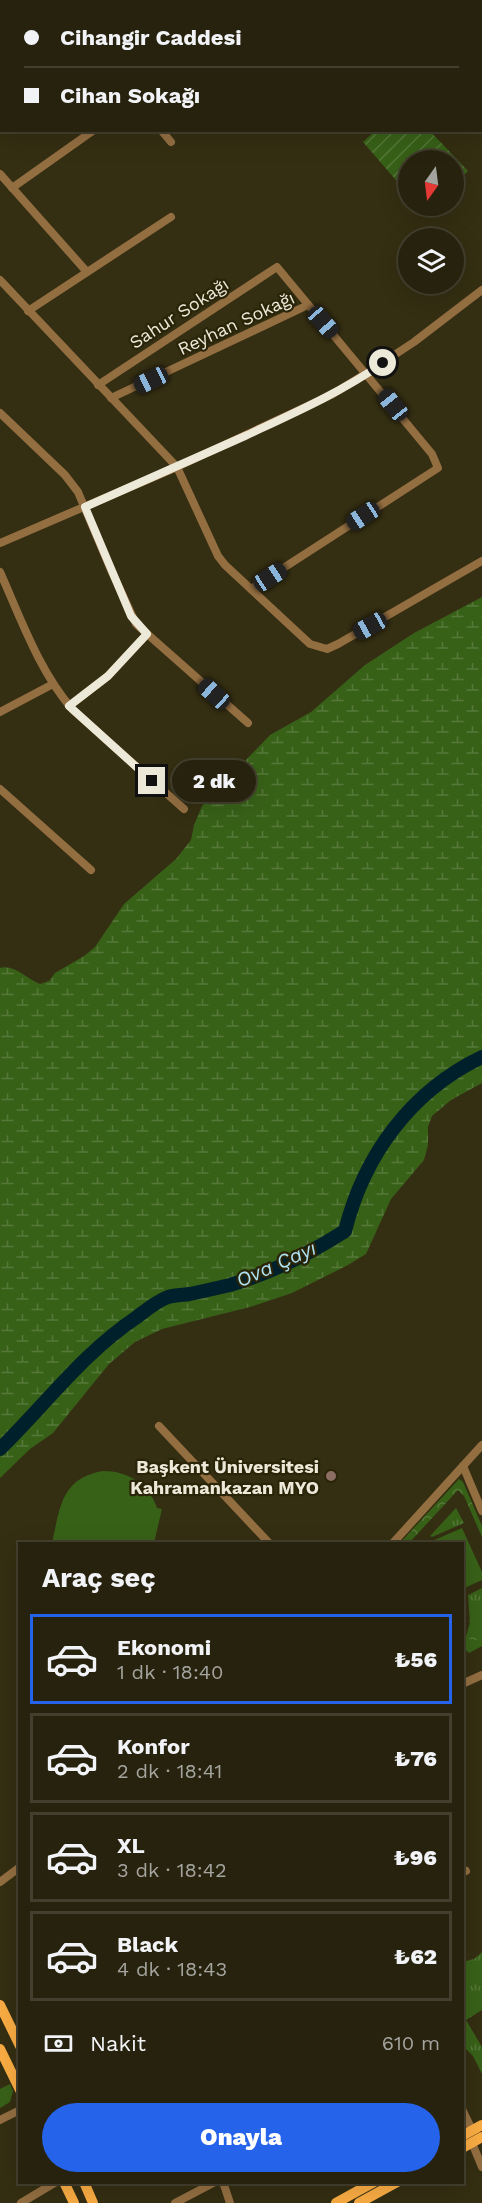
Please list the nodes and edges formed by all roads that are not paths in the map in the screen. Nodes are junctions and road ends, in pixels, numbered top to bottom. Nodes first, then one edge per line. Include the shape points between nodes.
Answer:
1 (91, 132) edge
2 (163, 132) edge
3 (171, 142) dead end
4 (0, 174) edge
5 (12, 188) junction
6 (171, 217) dead end
7 (87, 272) junction
8 (0, 280) edge
9 (482, 290) edge
10 (309, 305) junction
11 (28, 311) junction
12 (368, 374) junction
13 (98, 385) junction
14 (111, 398) junction
15 (0, 413) edge
16 (177, 467) junction
17 (85, 507) junction
18 (0, 543) edge
19 (482, 561) edge
20 (0, 572) edge
21 (251, 589) junction
22 (147, 634) junction
23 (53, 684) junction
24 (69, 706) junction
25 (0, 712) edge
26 (248, 723) dead end
27 (0, 789) edge
28 (184, 809) dead end
29 (91, 870) dead end
30 (159, 1426) dead end
31 (482, 1445) edge
32 (463, 1466) junction
33 (482, 1511) edge
34 (268, 1542) edge
35 (394, 1542) edge
36 (482, 1675) edge
37 (464, 1683) edge
38 (18, 1868) edge
39 (0, 1882) edge
40 (0, 2005) edge
41 (18, 2042) edge
42 (0, 2049) edge
43 (18, 2086) edge
44 (18, 2111) edge
45 (464, 2113) edge
46 (0, 2120) edge
47 (472, 2130) edge
48 (482, 2137) edge
49 (467, 2145) edge
50 (482, 2167) edge
51 (53, 2184) edge
52 (65, 2184) edge
53 (85, 2184) edge
54 (211, 2184) edge
55 (224, 2184) edge
56 (370, 2184) edge
57 (393, 2184) edge
58 (21, 2203) edge
59 (74, 2203) edge
60 (93, 2203) edge
61 (175, 2203) edge
62 (230, 2203) edge
63 (336, 2203) edge
64 (359, 2203) edge

1 - 5 street
2 - 3 street
4 - 5 street
5 - 7 street
6 - 7 street
7 - 11 street
8 - 11 street
9 - 12 street
10 - 12 street
10 - 13 street, Sahur Sokağı via 277,267
10 - 14 street, Reyhan Sokağı
11 - 13 street
12 - 16 street
12 - 21 street via 432,453 438,468
13 - 14 street
14 - 16 street
15 - 17 street via 65,475
16 - 17 street
16 - 21 street via 218,556
17 - 18 street
17 - 22 street via 131,616
19 - 21 street via 327,649 310,644
20 - 23 street
22 - 24 street via 108,676
22 - 26 street
23 - 24 street
23 - 25 street
24 - 28 street
27 - 29 street
30 - 34 street
31 - 32 street
32 - 33 street
32 - 35 street
36 - 37 street
38 - 39 street
40 - 41 main road
42 - 43 main road
44 - 46 street
45 - 47 street
48 - 49 main road
49 - 50 street
51 - 58 street
52 - 59 main road
53 - 60 main road
54 - 61 street
55 - 62 street
56 - 63 main road
57 - 64 main road

